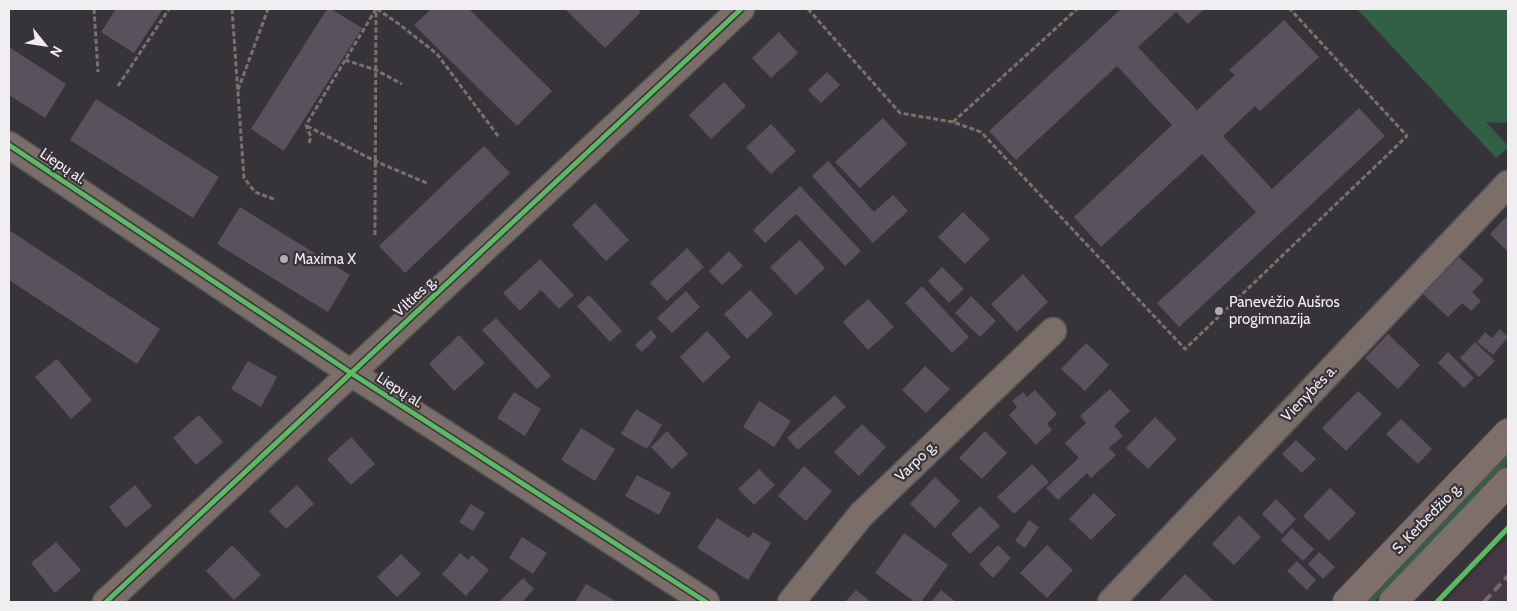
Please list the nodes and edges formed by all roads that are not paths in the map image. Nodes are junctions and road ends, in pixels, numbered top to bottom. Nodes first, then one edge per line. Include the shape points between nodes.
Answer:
1 (741, 9) edge
2 (9, 145) edge
3 (1508, 184) edge
4 (1053, 331) dead end
5 (351, 374) junction
6 (1508, 433) edge
7 (1508, 482) edge
8 (106, 602) edge
9 (706, 602) edge
10 (791, 602) edge
11 (1111, 602) edge
12 (1346, 602) edge
13 (1393, 602) edge

1 - 5 street, Vilties g.
2 - 5 street, Liepų al.
3 - 11 street, Vienybės a.
4 - 10 street, Varpo g. via 861,515
5 - 8 street, Vilties g.
5 - 9 street, Liepų al.
6 - 12 main road, S. Kerbedžio g.
7 - 13 main road

